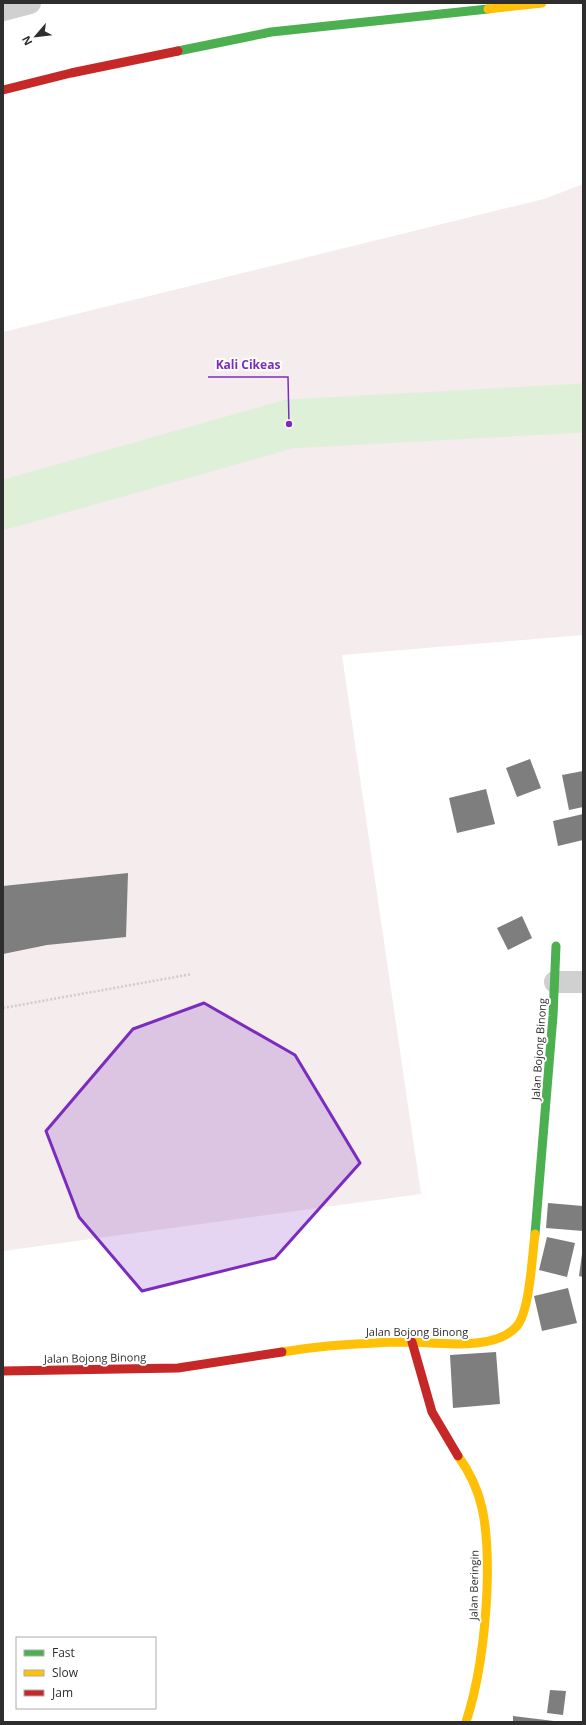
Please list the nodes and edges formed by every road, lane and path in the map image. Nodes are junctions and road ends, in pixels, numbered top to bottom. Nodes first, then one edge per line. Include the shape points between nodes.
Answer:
1 (30, 3) edge
2 (542, 3) edge
3 (3, 10) edge
4 (3, 90) edge
5 (556, 946) dead end
6 (192, 974) dead end
7 (555, 982) junction
8 (583, 982) edge
9 (3, 1008) edge
10 (412, 1342) junction
11 (3, 1371) edge
12 (466, 1722) edge

1 - 3 street
2 - 4 street via 271,32 71,73
5 - 7 street, Jalan Bojong Binong
6 - 9 path
7 - 8 street
7 - 10 street, Jalan Bojong Binong via 538,1210 525,1309 512,1332 499,1338 459,1345
10 - 11 street, Jalan Bojong Binong via 298,1348 178,1368
10 - 12 street, Jalan Beringin via 432,1412 467,1468 483,1514 488,1551 485,1630 474,1697

